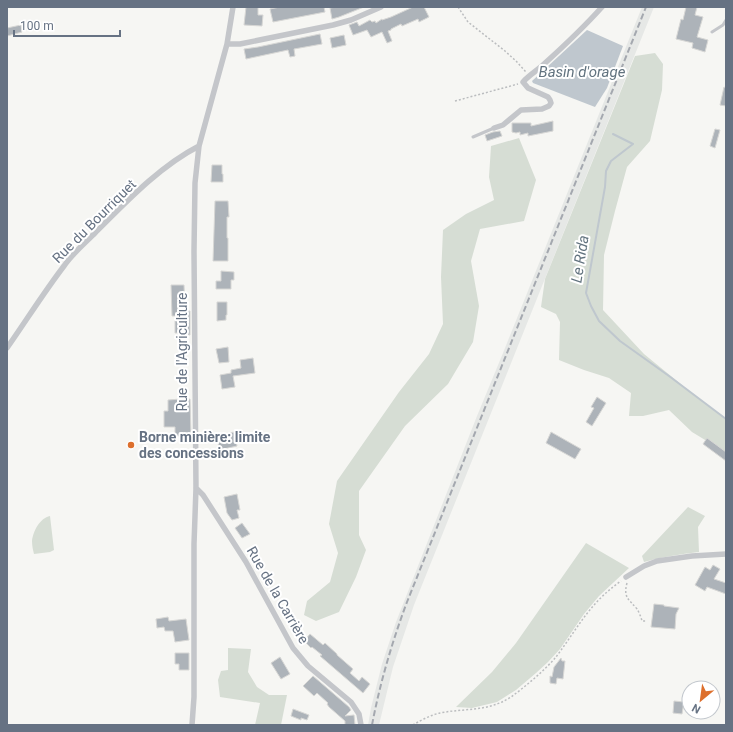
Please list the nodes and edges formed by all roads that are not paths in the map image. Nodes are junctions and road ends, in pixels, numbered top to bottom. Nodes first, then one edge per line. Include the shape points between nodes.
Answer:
1 (233, 7) edge
2 (380, 7) edge
3 (602, 7) edge
4 (726, 20) edge
5 (712, 32) dead end
6 (226, 44) junction
7 (494, 128) joint
8 (473, 137) dead end
9 (199, 146) junction
10 (7, 348) edge
11 (196, 488) junction
12 (726, 554) edge
13 (627, 576) road end
14 (192, 725) edge
15 (361, 725) edge

1 - 6 street, Rue de l'Agriculture
2 - 6 street via 333,25 240,44
3 - 7 street via 523,82 528,88 548,97 551,103 549,106 522,110 504,125
4 - 5 lane
6 - 9 street, Rue de l'Agriculture
7 - 8 lane
9 - 10 street, Rue du Bourriquet via 186,152 154,177 65,264
9 - 11 street, Rue de l'Agriculture via 194,183
11 - 14 street, Rue de l'Agriculture
11 - 15 street, Rue de la Carrière via 246,562 293,648 308,666 351,702 359,714
12 - 13 street via 657,561

